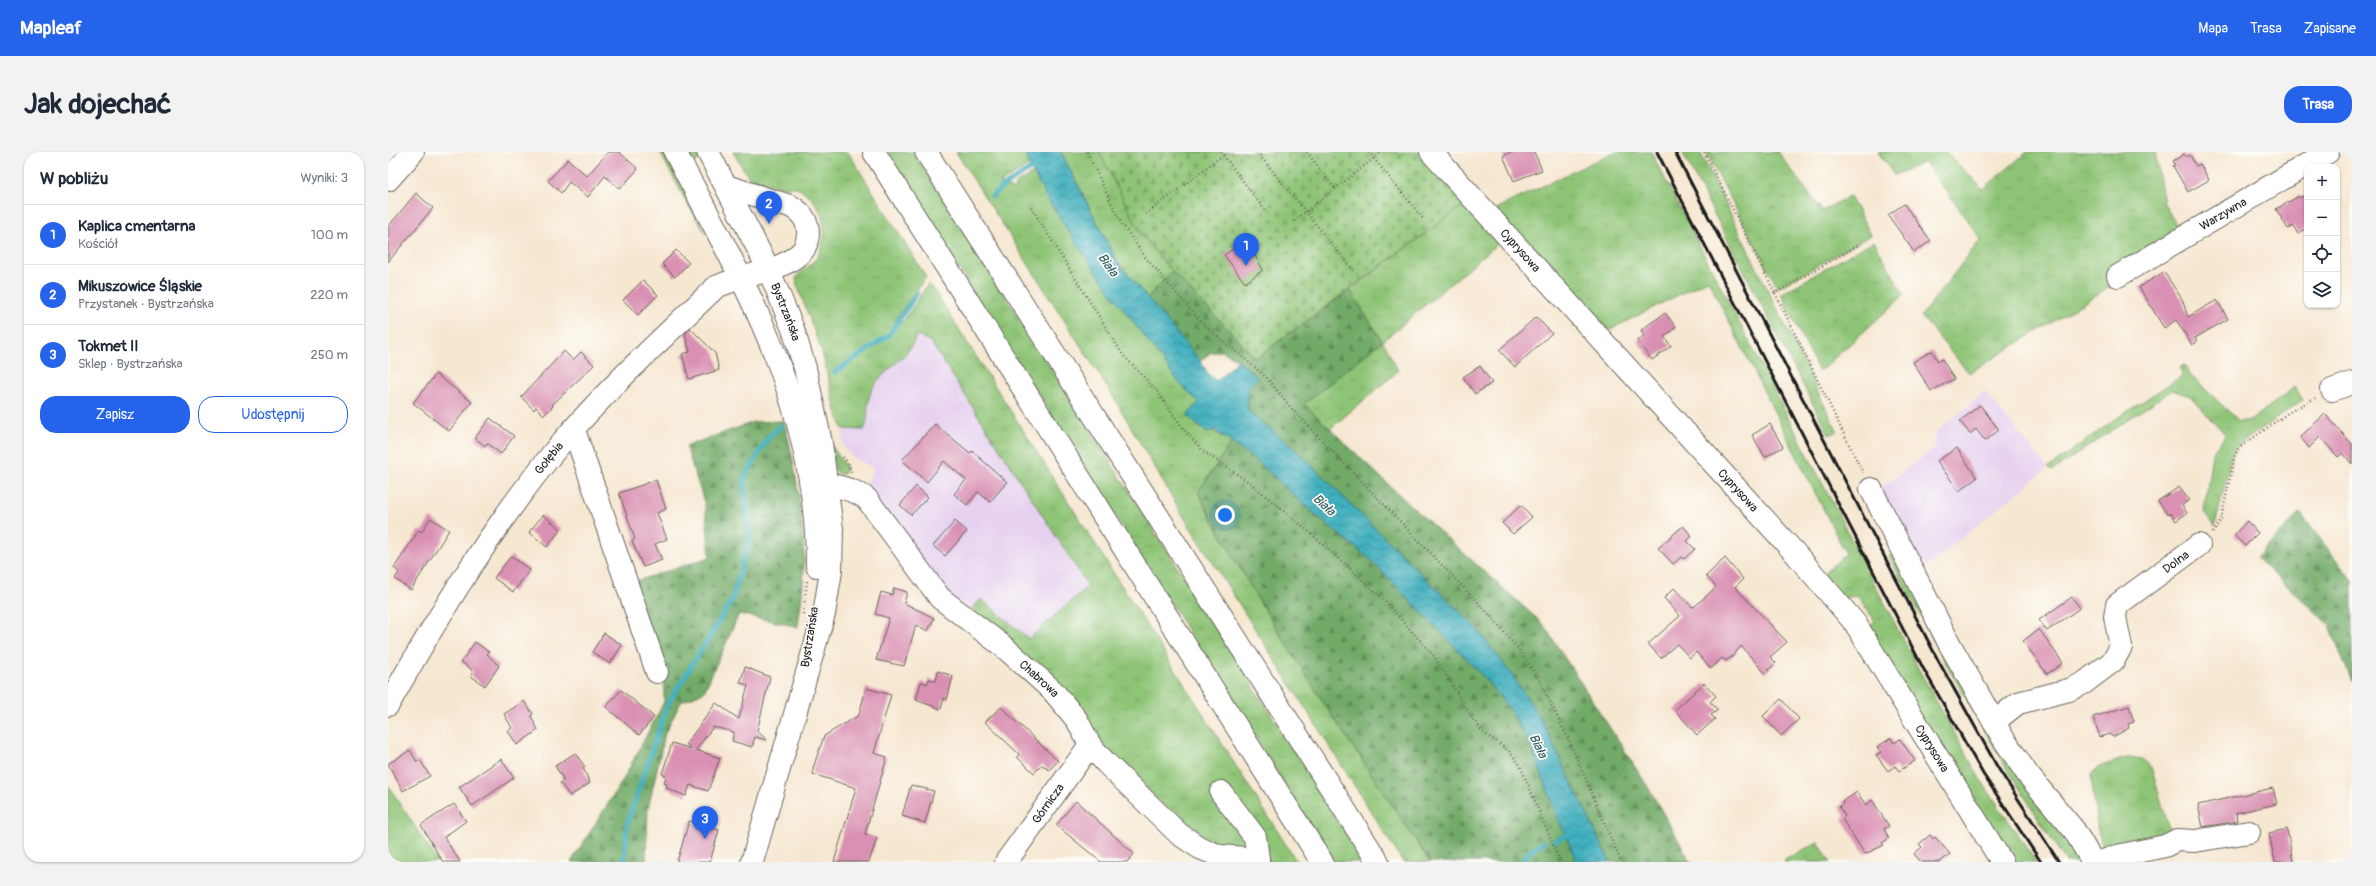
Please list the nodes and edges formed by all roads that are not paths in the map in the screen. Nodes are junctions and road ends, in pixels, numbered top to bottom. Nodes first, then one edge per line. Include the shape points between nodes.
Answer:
1 (413, 152) edge
2 (675, 152) edge
3 (708, 152) edge
4 (874, 152) edge
5 (1431, 152) edge
6 (2328, 152) edge
7 (928, 154) edge
8 (388, 180) edge
9 (726, 186) junction
10 (768, 268) junction
11 (740, 276) junction
12 (2118, 276) dead end
13 (574, 430) junction
14 (809, 469) junction
15 (827, 484) junction
16 (1871, 489) road end
17 (2199, 545) road end
18 (657, 672) dead end
19 (388, 705) edge
20 (797, 708) junction
21 (1994, 722) junction
22 (1090, 745) junction
23 (1221, 792) dead end
24 (2248, 832) dead end
25 (1259, 861) edge
26 (752, 862) edge
27 (1006, 862) edge
28 (1322, 862) edge
29 (1378, 862) edge
30 (2002, 862) edge
31 (2094, 862) edge
32 (2100, 862) edge

1 - 8 main road
2 - 11 main road, Bystrzańska
3 - 9 main road, Bystrzańska
4 - 28 main road
5 - 30 main road, Cyprysowa via 1795,553 1855,623
6 - 12 main road, Warzywna
7 - 29 main road
9 - 10 main road, Bystrzańska
9 - 10 main road, Gołębia via 790,206 804,218 808,237 804,249 782,266
10 - 11 main road, Gołębia
10 - 15 main road, Bystrzańska via 782,298 804,368 821,443
11 - 13 main road, Gołębia via 716,287 599,400
11 - 14 main road, Bystrzańska via 784,373
13 - 18 main road
13 - 19 main road, Gołębia via 482,550
14 - 15 main road
14 - 20 main road, Bystrzańska via 817,542 817,578 815,612
15 - 20 main road, Bystrzańska via 832,529 831,571 824,614
15 - 22 main road, Chabrowa via 854,490 867,499 940,598 1004,647 1053,691 1077,720
16 - 21 main road via 1949,643
17 - 21 main road, Dolna via 2117,605 2115,617 2121,647 2113,661 2084,683 2069,690 2018,703
20 - 26 main road, Bystrzańska
21 - 31 main road via 2028,774 2074,830
22 - 25 main road, Chabrowa via 1125,784 1200,848 1220,856
22 - 27 main road, Górnicza
23 - 25 main road via 1255,837
24 - 32 main road via 2195,841 2177,840 2165,846 2116,856

